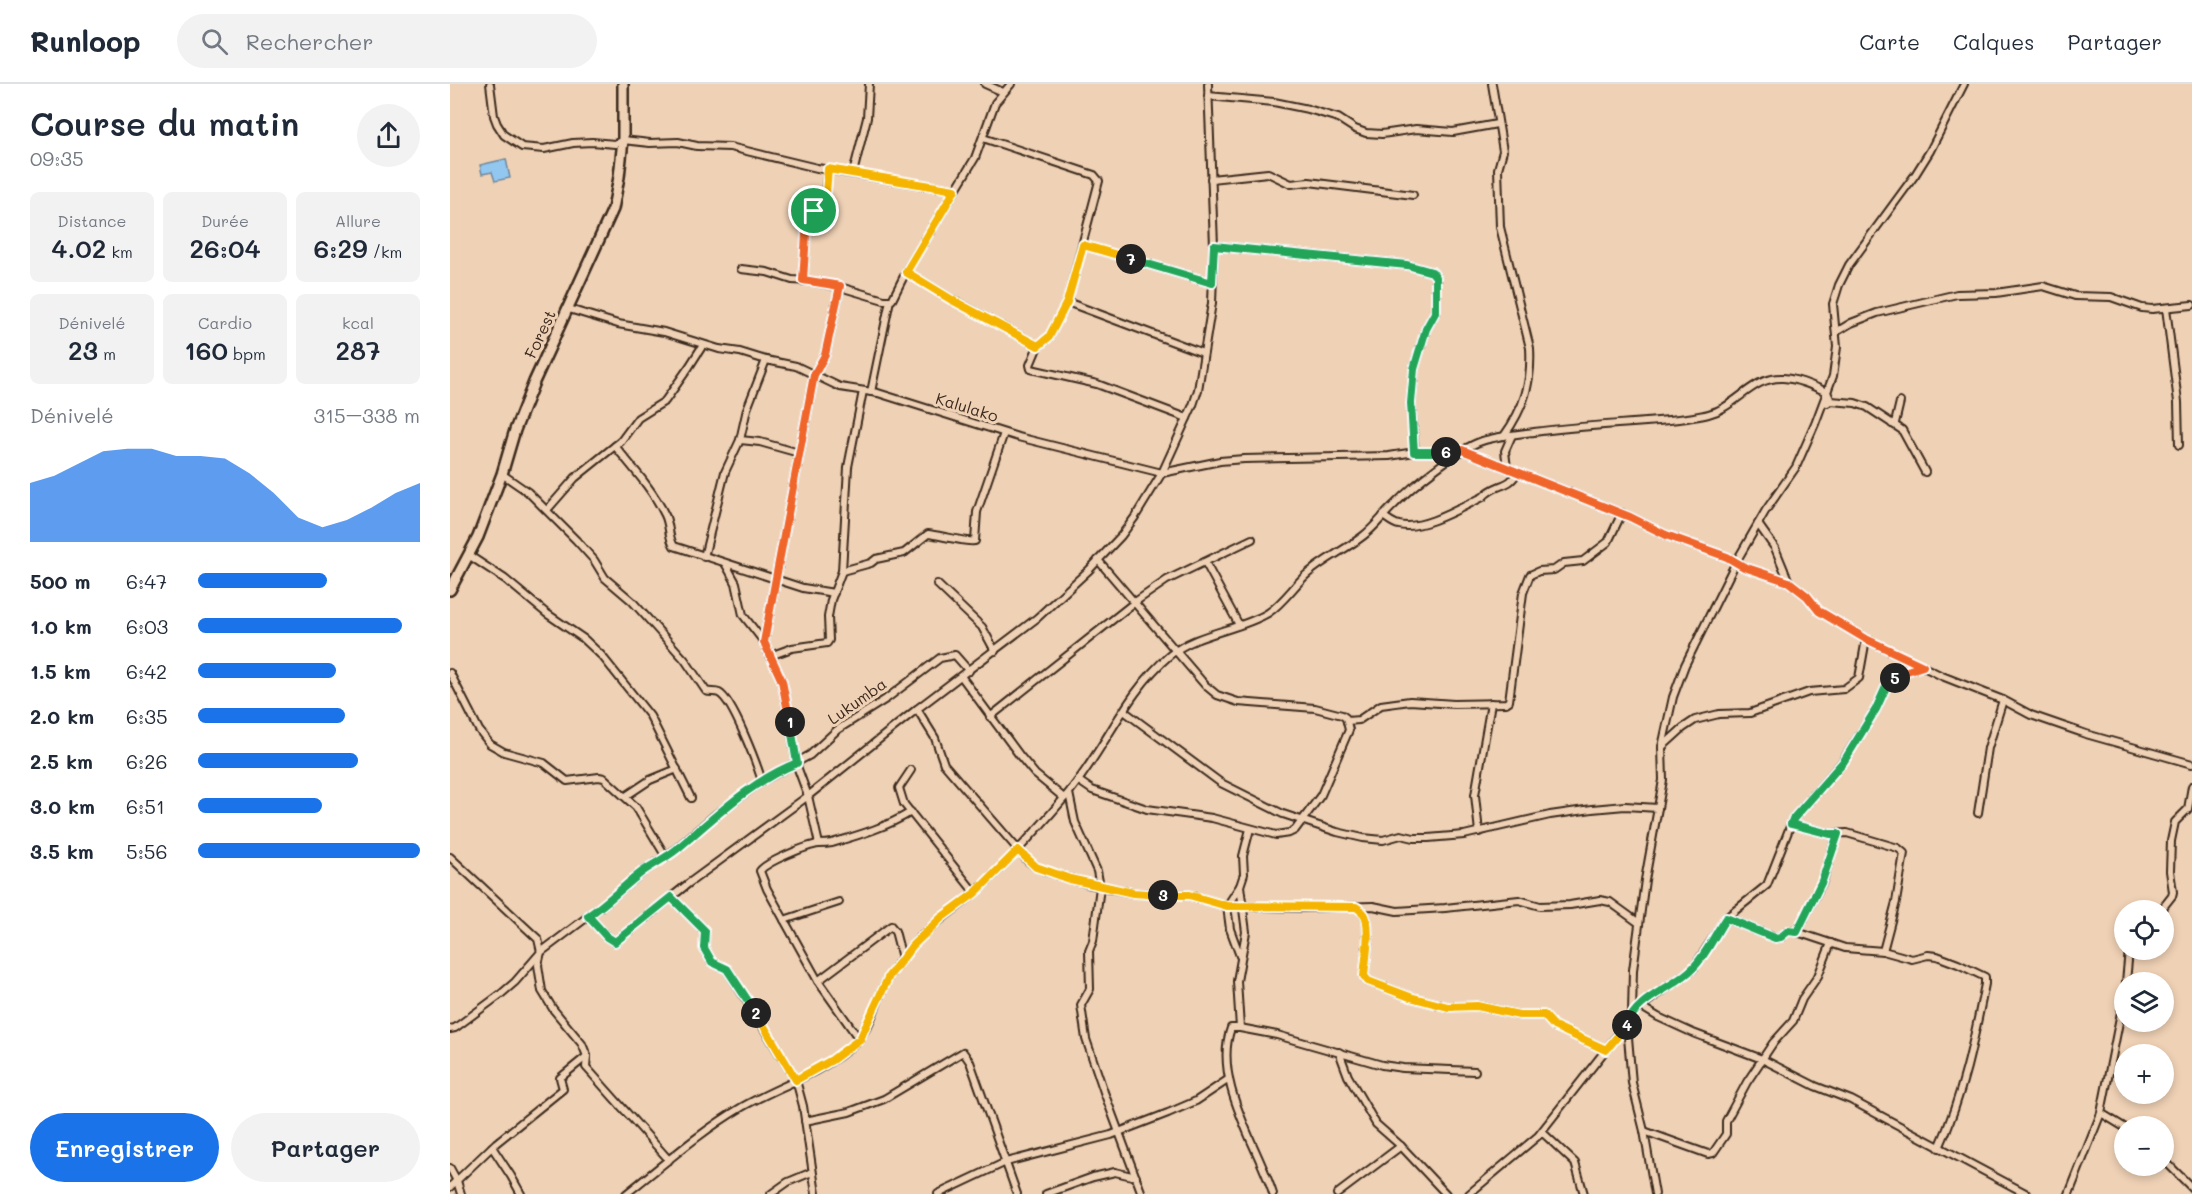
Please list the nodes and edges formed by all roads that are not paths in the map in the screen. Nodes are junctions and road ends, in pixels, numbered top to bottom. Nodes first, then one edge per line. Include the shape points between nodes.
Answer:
1 (490, 84) edge
2 (623, 84) edge
3 (869, 84) edge
4 (985, 84) edge
5 (1011, 84) edge
6 (1208, 84) edge
7 (1492, 84) edge
8 (1964, 84) edge
9 (1003, 92) junction
10 (1208, 96) junction
11 (1497, 124) junction
12 (983, 138) junction
13 (623, 140) junction
14 (828, 169) junction
15 (853, 173) junction
16 (1211, 179) junction
17 (955, 190) junction
18 (1413, 195) dead end
19 (1083, 245) junction
20 (1214, 246) junction
21 (741, 269) dead end
22 (906, 272) junction
23 (803, 280) junction
24 (1212, 283) junction
25 (840, 286) junction
26 (890, 300) junction
27 (1067, 302) junction
28 (2192, 305) edge
29 (2166, 308) junction
30 (569, 309) junction
31 (1836, 332) junction
32 (703, 345) junction
33 (1038, 346) junction
34 (1203, 353) junction
35 (766, 360) junction
36 (814, 375) junction
37 (863, 391) junction
38 (871, 392) junction
39 (1827, 392) junction
40 (1831, 401) junction
41 (1900, 402) dead end
42 (1822, 407) junction
43 (1187, 418) junction
44 (1895, 425) junction
45 (1004, 433) junction
46 (1512, 435) junction
47 (1504, 436) junction
48 (740, 440) junction
49 (2179, 445) dead end
50 (615, 446) junction
51 (1462, 450) junction
52 (1414, 452) junction
53 (799, 453) junction
54 (1507, 468) junction
55 (1517, 472) junction
56 (1925, 472) dead end
57 (1162, 473) junction
58 (502, 474) junction
59 (547, 510) junction
60 (1622, 513) junction
61 (1383, 516) junction
62 (1758, 524) junction
63 (1252, 539) dead end
64 (470, 556) junction
65 (704, 557) junction
66 (1098, 560) junction
67 (1205, 562) junction
68 (1736, 562) junction
69 (724, 563) junction
70 (842, 571) junction
71 (776, 579) junction
72 (1789, 582) junction
73 (937, 584) dead end
74 (450, 590) edge
75 (834, 593) junction
76 (1135, 602) junction
77 (1239, 626) junction
78 (1866, 639) junction
79 (764, 642) junction
80 (995, 651) junction
81 (1176, 651) junction
82 (770, 656) junction
83 (1923, 666) junction
84 (969, 671) junction
85 (450, 673) edge
86 (962, 676) junction
87 (2003, 700) junction
88 (1491, 703) junction
89 (917, 709) junction
90 (1124, 711) junction
91 (990, 717) junction
92 (1347, 721) junction
93 (1662, 747) junction
94 (797, 763) junction
95 (2192, 764) edge
96 (677, 769) junction
97 (911, 770) dead end
98 (762, 781) junction
99 (1078, 781) junction
100 (2192, 786) edge
101 (626, 796) junction
102 (808, 796) junction
103 (1067, 796) junction
104 (691, 798) dead end
105 (1658, 808) junction
106 (911, 812) junction
107 (1978, 813) dead end
108 (1300, 821) junction
109 (1791, 824) junction
110 (1250, 829) junction
111 (1479, 832) junction
112 (1838, 834) junction
113 (819, 844) junction
114 (1018, 850) junction
115 (450, 857) edge
116 (666, 857) junction
117 (1240, 886) junction
118 (1100, 887) junction
119 (975, 893) junction
120 (671, 897) junction
121 (2169, 900) edge
122 (839, 902) dead end
123 (1227, 906) junction
124 (1243, 906) junction
125 (1356, 907) junction
126 (588, 916) junction
127 (1726, 918) junction
128 (784, 920) junction
129 (1639, 923) junction
130 (1797, 932) junction
131 (1831, 942) junction
132 (1883, 951) junction
133 (541, 952) junction
134 (1240, 957) junction
135 (902, 958) junction
136 (818, 981) junction
137 (1640, 1006) junction
138 (1632, 1013) junction
139 (1627, 1026) junction
140 (1240, 1028) junction
141 (450, 1029) edge
142 (2117, 1032) edge
143 (860, 1039) junction
144 (1606, 1050) junction
145 (1339, 1052) junction
146 (587, 1056) junction
147 (1762, 1059) junction
148 (1475, 1071) dead end
149 (1229, 1079) junction
150 (796, 1080) junction
151 (2101, 1113) junction
152 (805, 1121) junction
153 (2114, 1121) edge
154 (1644, 1131) junction
155 (1119, 1132) junction
156 (1542, 1132) junction
157 (1401, 1146) junction
158 (492, 1147) junction
159 (1939, 1148) junction
160 (669, 1160) junction
161 (1006, 1162) junction
162 (450, 1168) edge
163 (2174, 1170) edge
164 (812, 1172) junction
165 (1136, 1177) junction
166 (458, 1181) junction
167 (450, 1187) edge
168 (2192, 1188) edge
169 (461, 1194) edge
170 (521, 1194) edge
171 (626, 1194) edge
172 (771, 1194) edge
173 (816, 1194) edge
174 (938, 1194) edge
175 (1017, 1194) edge
176 (1046, 1194) edge
177 (1142, 1194) edge
178 (1273, 1194) edge
179 (1337, 1194) edge
180 (1446, 1194) edge
181 (1469, 1194) edge
182 (1584, 1194) edge
183 (1655, 1194) edge
184 (2027, 1194) edge
185 (2069, 1194) edge

1 - 13 street via 497,124 504,135 522,147 544,149 573,143 615,144
2 - 13 street, Forest
3 - 15 street via 867,118
4 - 9 street
5 - 9 street
6 - 10 street
7 - 11 street
8 - 31 street via 1930,152 1849,265 1833,304
9 - 12 street
10 - 11 street via 1308,109 1338,118 1366,133 1416,129 1454,132
10 - 16 street
11 - 47 street via 1503,151 1498,169 1500,227 1531,364 1523,404
12 - 17 street
12 - 19 street via 1098,177
13 - 14 street via 730,147
13 - 30 street, Forest via 613,209
14 - 15 street
14 - 23 street via 824,199 807,219
15 - 17 street
16 - 18 street via 1268,173 1291,184 1309,182
16 - 20 street
17 - 22 street
19 - 24 street
19 - 27 street
20 - 24 street
20 - 52 street via 1407,265 1432,272 1436,277 1436,311 1414,369
21 - 23 street
22 - 26 street
22 - 33 street
23 - 25 street
24 - 34 street
25 - 26 street
25 - 36 street via 825,355
26 - 38 street
27 - 33 street via 1049,337
27 - 34 street
28 - 29 street
29 - 31 street via 2142,308 2111,297 2075,296 2043,286 1957,294 1877,313
29 - 49 street via 2178,402
30 - 32 street, Kalulako
30 - 58 street, Forest via 534,382
31 - 39 street via 1833,376
32 - 35 street, Kalulako
32 - 50 street via 665,401 638,418
33 - 43 street via 1030,365 1035,371 1097,384
34 - 43 street via 1198,390
35 - 36 street, Kalulako via 796,366
35 - 48 street
36 - 37 street, Kalulako via 840,387
36 - 53 street
37 - 38 street, Kalulako
37 - 70 street via 848,467
38 - 45 street, Kalulako
39 - 40 street
39 - 42 street
39 - 46 street via 1794,380 1773,378 1751,386 1723,408 1701,416
40 - 42 street
40 - 44 street via 1867,407
41 - 44 street
42 - 62 street via 1796,466
43 - 57 street
44 - 56 street via 1902,430
45 - 57 street, Kalulako
45 - 70 street via 978,512 975,541 967,543 928,534 904,553
46 - 47 street
46 - 54 street via 1505,451
47 - 51 street
48 - 53 street
48 - 65 street via 725,472
50 - 59 street via 575,478
50 - 65 street via 665,514 674,546
51 - 52 street
51 - 54 street
51 - 61 street
52 - 57 street via 1220,461
53 - 71 street
54 - 55 street
55 - 60 street
55 - 61 street via 1511,482 1422,524 1401,526
57 - 66 street via 1135,517
58 - 59 street
58 - 64 street, Forest
59 - 98 street via 594,560 605,578 632,601 685,660 706,691 719,693 727,701
60 - 68 street
60 - 88 street via 1608,542 1583,561 1530,575 1522,602 1509,701
61 - 77 street via 1365,535 1307,574 1276,606
62 - 68 street
62 - 72 street via 1775,549
63 - 67 street
64 - 74 street, Forest
64 - 96 street via 602,656 650,716
65 - 69 street
66 - 76 street
66 - 80 street via 1056,602
67 - 76 street via 1167,580
67 - 77 street
68 - 72 street
68 - 93 street via 1685,665
69 - 71 street
69 - 79 street via 736,583 742,615
70 - 75 street
71 - 75 street
71 - 79 street
72 - 78 street via 1819,611
73 - 80 street via 982,627
75 - 82 street via 827,643
76 - 81 street
76 - 91 street
77 - 81 street
78 - 83 street
78 - 93 street via 1859,678 1844,689 1809,692 1750,713 1695,720
79 - 82 street
80 - 84 street
81 - 90 street via 1149,676
81 - 92 street via 1217,695 1238,702 1315,708 1342,715
82 - 94 street via 784,689
83 - 87 street
83 - 109 street via 1904,672 1886,687 1844,761
84 - 86 street
84 - 94 street, Lukumba via 954,655 940,658
85 - 101 street via 490,744 544,763 567,781 601,777
86 - 89 street
86 - 91 street
87 - 95 street via 2062,727
87 - 107 street via 1988,748
88 - 92 street via 1410,701 1381,705 1359,720
88 - 111 street via 1475,795
89 - 102 street
89 - 114 street via 935,738 944,764
90 - 99 street
90 - 108 street via 1221,783
91 - 103 street via 1035,774
92 - 108 street via 1349,730 1321,795
93 - 105 street via 1663,780
94 - 98 street, Lukumba
94 - 102 street
96 - 101 street
96 - 104 street
97 - 106 street via 899,788
98 - 116 street, Lukumba
99 - 103 street
99 - 110 street via 1092,790 1147,809 1212,818
100 - 121 street via 2188,809 2175,822 2171,840 2173,892
101 - 116 street
102 - 113 street
102 - 120 street
103 - 114 street
103 - 118 street
105 - 111 street via 1592,809
105 - 129 street
106 - 113 street via 879,828
106 - 119 street
108 - 110 street via 1292,832 1285,834
108 - 111 street via 1376,840 1401,835 1428,838
109 - 112 street
109 - 127 street via 1767,885
110 - 117 street
112 - 130 street via 1822,881
112 - 132 street via 1847,833 1904,853
113 - 128 street via 771,862 760,871
114 - 118 street via 1036,867
114 - 119 street
115 - 133 street via 528,928
116 - 126 street, Lukumba
117 - 123 street
117 - 124 street
118 - 123 street via 1133,893 1189,895
118 - 155 street via 1089,951 1090,989 1082,1001 1082,1012 1086,1039
119 - 135 street via 924,933
120 - 126 street via 615,942
120 - 150 street via 705,931 704,948 712,962 727,969
122 - 128 street
123 - 124 street
123 - 134 street
124 - 125 street
124 - 134 street via 1246,932
125 - 129 street via 1397,911 1519,900 1539,906 1600,900 1610,902
125 - 144 street via 1365,914 1364,976 1368,981 1448,1007 1477,1006 1519,1015 1544,1015 1554,1026
126 - 133 street, Lukumba
127 - 130 street via 1775,938 1788,931
127 - 137 street via 1693,969
128 - 136 street
129 - 138 street
130 - 131 street
131 - 132 street via 1845,948
131 - 147 street via 1818,976 1793,1021
132 - 159 street via 1912,959 1937,956 1986,979 1963,1087
133 - 141 street, Lukumba via 501,994
133 - 146 street via 538,965 542,991
134 - 140 street via 1236,988
135 - 136 street via 896,931 891,926
135 - 143 street via 884,986
136 - 143 street
137 - 138 street
137 - 147 street via 1693,1033
138 - 139 street
139 - 144 street
139 - 154 street via 1632,1083
140 - 145 street
140 - 149 street via 1230,1029
142 - 151 street
143 - 150 street
144 - 156 street
145 - 148 street via 1403,1068
145 - 157 street via 1376,1124
146 - 158 street via 560,1078 563,1089
146 - 160 street via 585,1064 592,1076
147 - 154 street via 1726,1121 1725,1138 1712,1154
147 - 159 street via 1900,1125
149 - 155 street via 1196,1101
149 - 178 street
150 - 152 street
150 - 160 street via 707,1129
151 - 153 street
151 - 185 street
152 - 161 street via 849,1112 884,1099 963,1052
152 - 164 street
154 - 183 street
155 - 161 street
155 - 165 street
156 - 181 street
156 - 182 street via 1575,1163
157 - 179 street
157 - 180 street
158 - 166 street
158 - 170 street
159 - 184 street
160 - 171 street
161 - 174 street
161 - 175 street
162 - 166 street
163 - 168 street
164 - 172 street
164 - 173 street
165 - 176 street via 1115,1172
165 - 177 street
166 - 167 street
166 - 169 street

